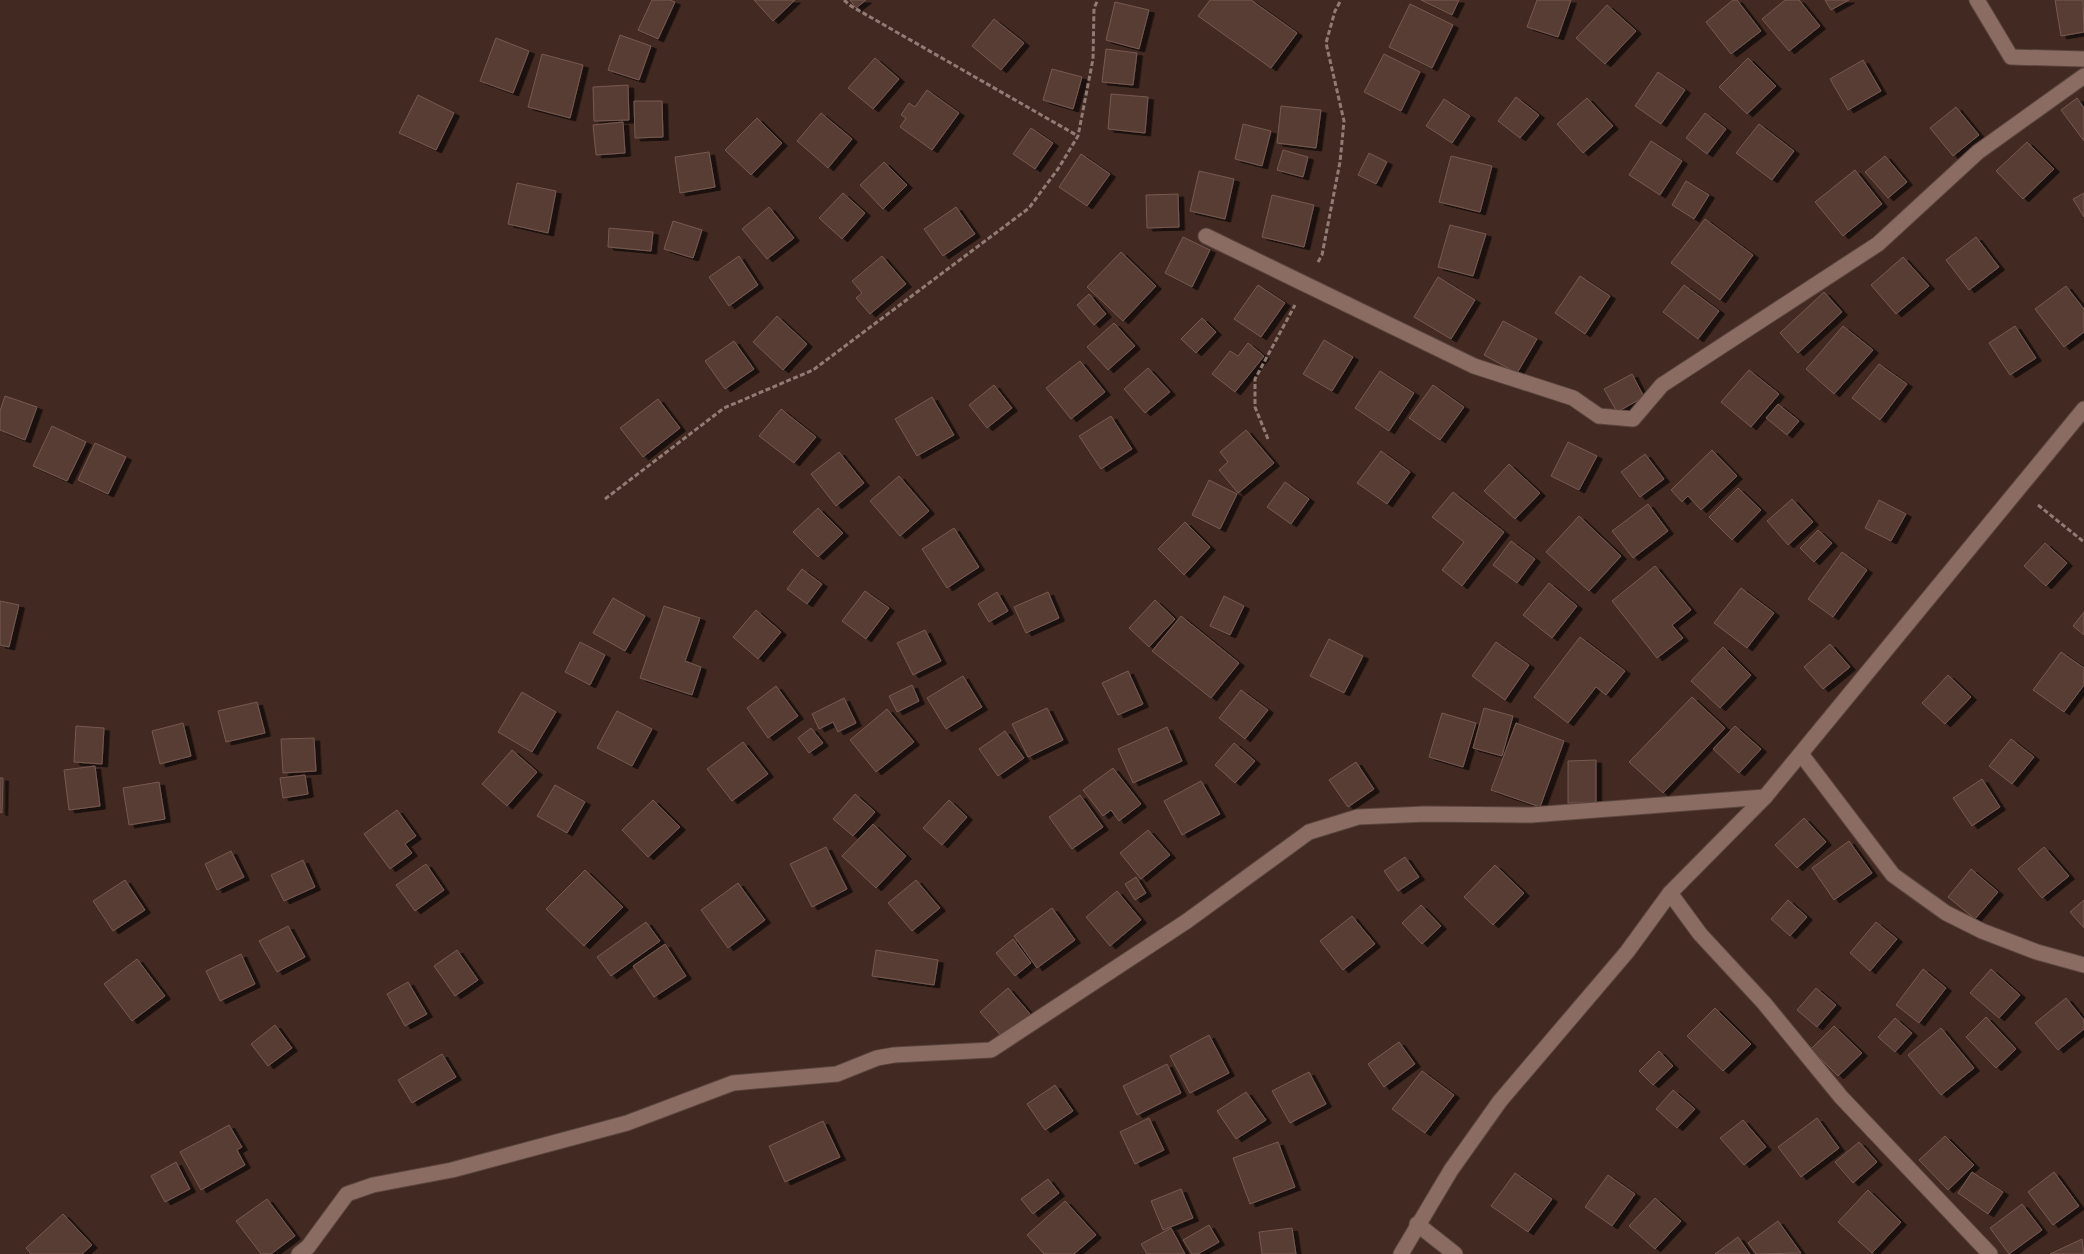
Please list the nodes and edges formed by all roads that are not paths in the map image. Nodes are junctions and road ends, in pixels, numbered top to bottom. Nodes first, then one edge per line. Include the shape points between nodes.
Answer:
1 (1977, 0) edge
2 (2084, 59) edge
3 (2084, 76) edge
4 (1206, 236) dead end
5 (2084, 409) edge
6 (1801, 754) junction
7 (1765, 797) junction
8 (1670, 893) junction
9 (2084, 965) edge
10 (1417, 1224) junction
11 (298, 1254) edge
12 (1401, 1254) edge
13 (1455, 1254) edge
14 (1990, 1254) edge

1 - 2 street via 2011,57
3 - 4 street via 1978,152 1878,244 1662,385 1633,419 1599,416 1573,398 1474,366
5 - 6 street
6 - 7 street
6 - 9 street via 1893,874 1946,912 1982,930 2037,952
7 - 8 street
7 - 11 street via 1531,815 1358,817 1309,832 1188,921 991,1050 894,1055 832,1075 733,1083 626,1123 452,1170 373,1185 347,1194 308,1247
8 - 10 street via 1627,952 1500,1101
8 - 14 street via 1700,934 1764,1003 1841,1097
10 - 12 street
10 - 13 street

